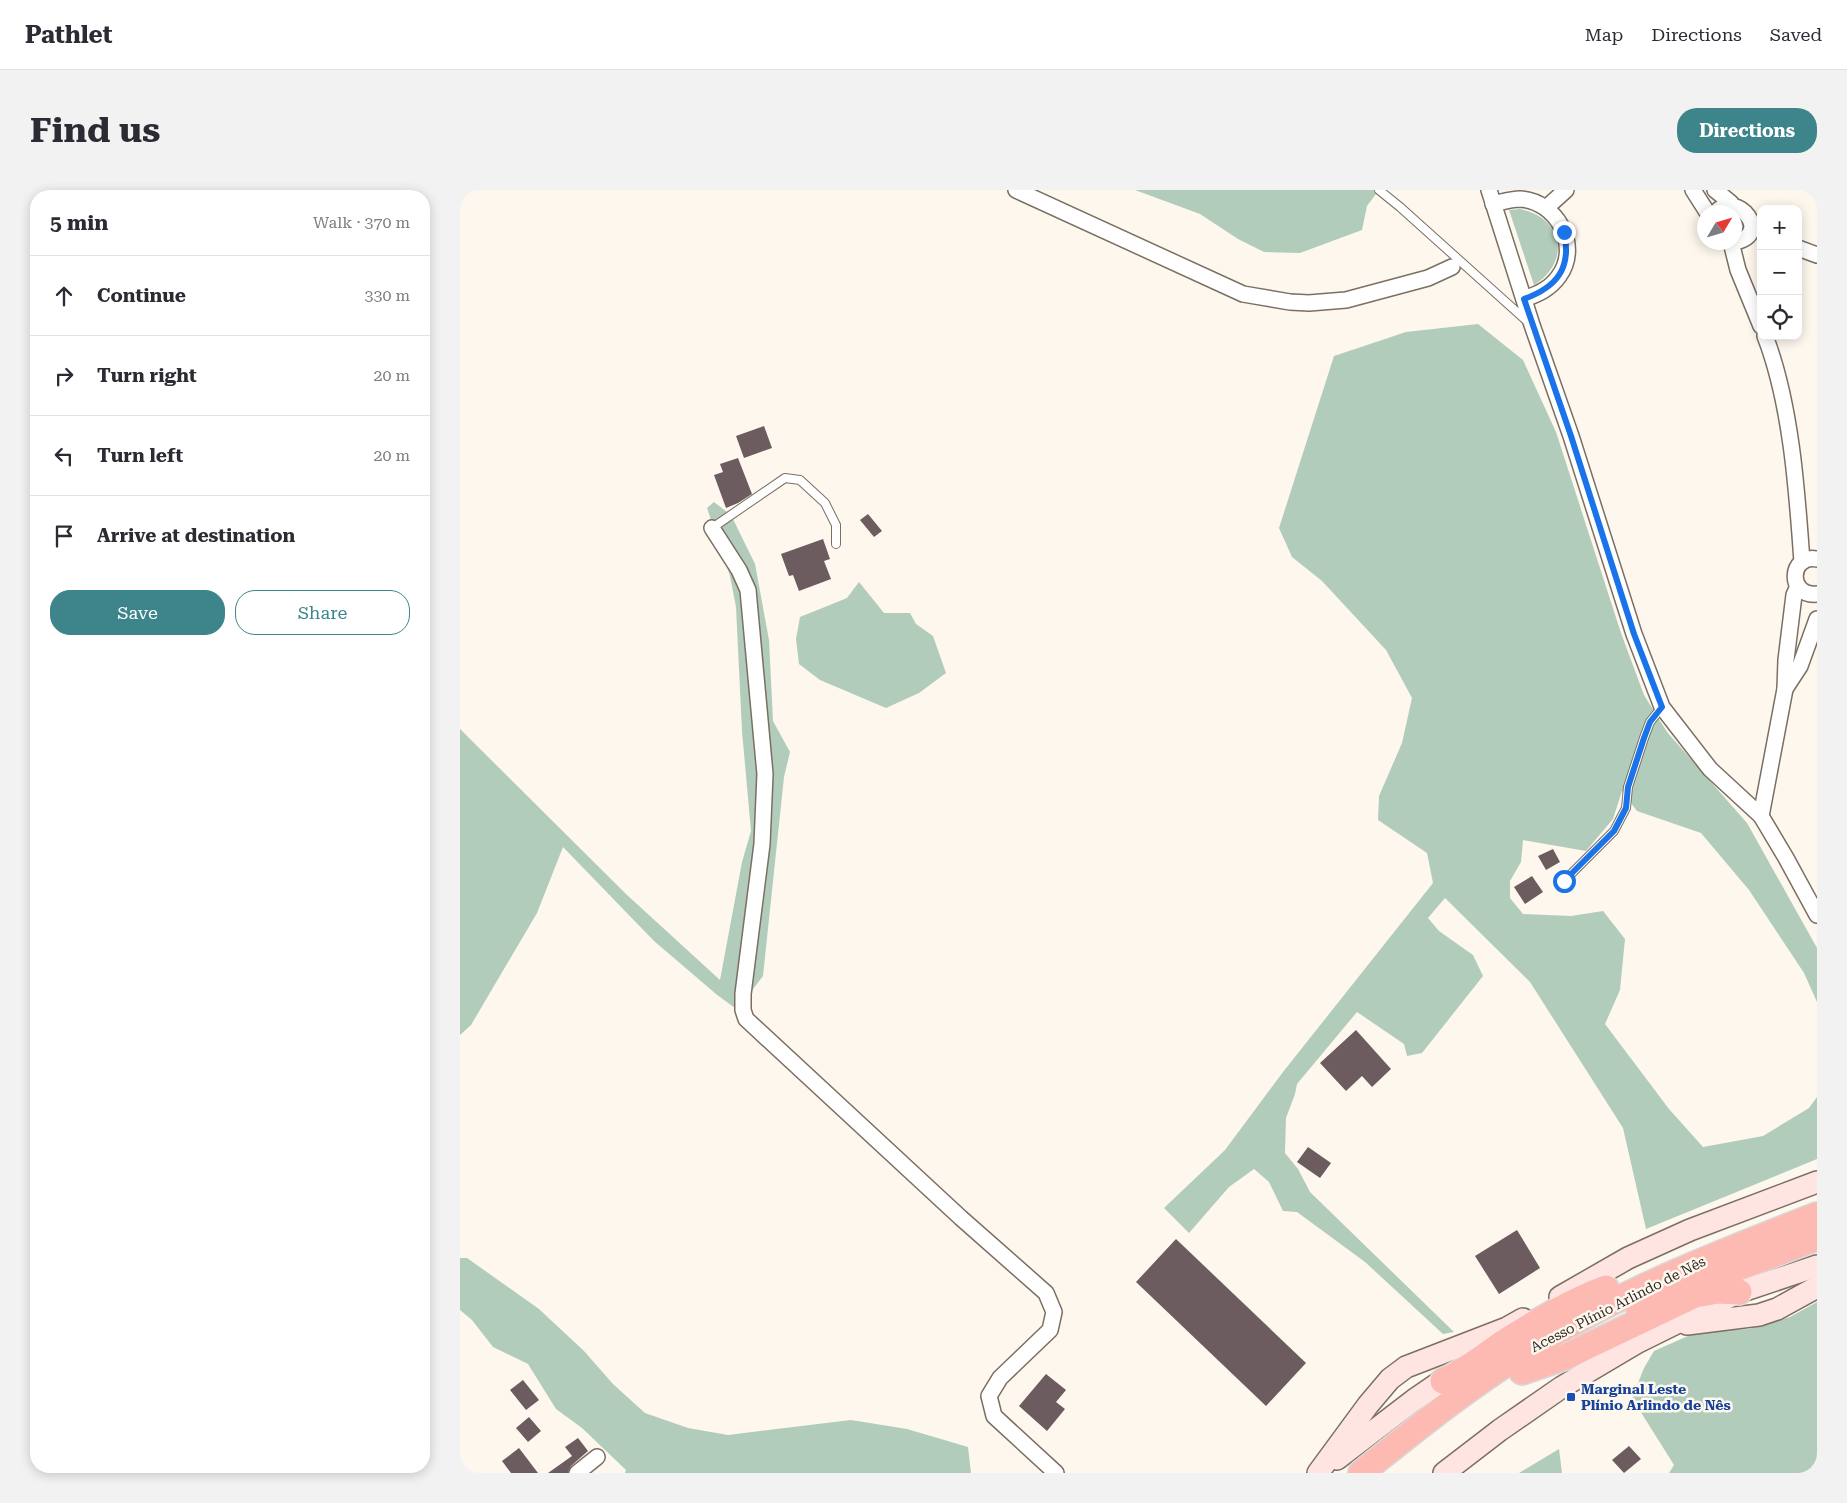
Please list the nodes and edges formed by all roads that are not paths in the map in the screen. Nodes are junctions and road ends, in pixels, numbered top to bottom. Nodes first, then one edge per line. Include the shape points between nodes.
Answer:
1 (1016, 190) edge
2 (1379, 190) edge
3 (1566, 190) edge
4 (1693, 190) edge
5 (1715, 190) edge
6 (1491, 197) edge
7 (1732, 203) junction
8 (1703, 205) edge
9 (1724, 205) edge
10 (1546, 208) junction
11 (1756, 227) edge
12 (1742, 238) edge
13 (1802, 249) edge
14 (1734, 250) edge
15 (1817, 255) edge
16 (1452, 267) dead end
17 (1524, 299) junction
18 (1757, 316) edge
19 (1532, 325) junction
20 (1766, 340) edge
21 (712, 528) joint
22 (836, 544) dead end
23 (1810, 560) edge
24 (1798, 586) junction
25 (1817, 594) edge
26 (1817, 619) edge
27 (1785, 690) junction
28 (1662, 707) junction
29 (1761, 816) junction
30 (1564, 881) dead end
31 (1817, 915) edge
32 (1817, 1182) edge
33 (1817, 1215) edge
34 (1817, 1238) edge
35 (1695, 1263) junction
36 (1817, 1266) edge
37 (1811, 1291) edge
38 (1739, 1292) junction
39 (1672, 1326) junction
40 (1507, 1328) junction
41 (1522, 1372) junction
42 (1443, 1381) junction
43 (1368, 1405) junction
44 (597, 1457) dead end
45 (1318, 1472) edge
46 (577, 1473) edge
47 (1056, 1473) edge
48 (1361, 1473) edge
49 (1389, 1473) edge
50 (1444, 1473) edge

1 - 16 street via 1242,294 1258,298 1309,303 1346,300 1428,278
2 - 19 lane
3 - 10 street
4 - 8 street
5 - 7 street
6 - 10 street via 1534,202
6 - 17 street
7 - 9 street
7 - 11 street via 1744,207
10 - 17 street via 1564,232 1568,246 1566,261 1550,286
11 - 12 street
13 - 15 street
14 - 18 street via 1738,270
17 - 19 street
19 - 28 street via 1634,634
20 - 23 street via 1784,406
21 - 22 lane via 785,478 800,480 825,503 836,525
21 - 47 street via 748,590 765,774 762,844 743,994 746,1019 1046,1293 1054,1312 1050,1330 1000,1378 989,1396 994,1416
23 - 24 street via 1795,573
24 - 25 street via 1804,592
24 - 27 street via 1794,596
26 - 27 street via 1800,666
27 - 29 street
28 - 29 street via 1710,769
28 - 30 lane via 1650,722 1628,787 1626,808 1614,831
29 - 31 street
32 - 40 main road via 1690,1230 1628,1258
33 - 35 highway, Acesso Plínio Arlindo de Nês
34 - 41 highway, Acesso Plínio Arlindo de Nês via 1685,1288 1602,1326
35 - 42 highway via 1644,1274 1599,1291 1546,1317 1466,1370
35 - 48 highway, Acesso Plínio Arlindo de Nês via 1528,1349 1455,1398
36 - 38 main road
37 - 38 main road
37 - 39 main road via 1759,1315
38 - 39 main road
38 - 41 highway via 1695,1295 1563,1358
39 - 50 main road via 1562,1387
40 - 42 main road
40 - 43 main road via 1406,1367 1390,1379
41 - 49 highway, Acesso Plínio Arlindo de Nês via 1466,1411
42 - 43 main road
42 - 45 main road
43 - 45 main road
44 - 46 street

